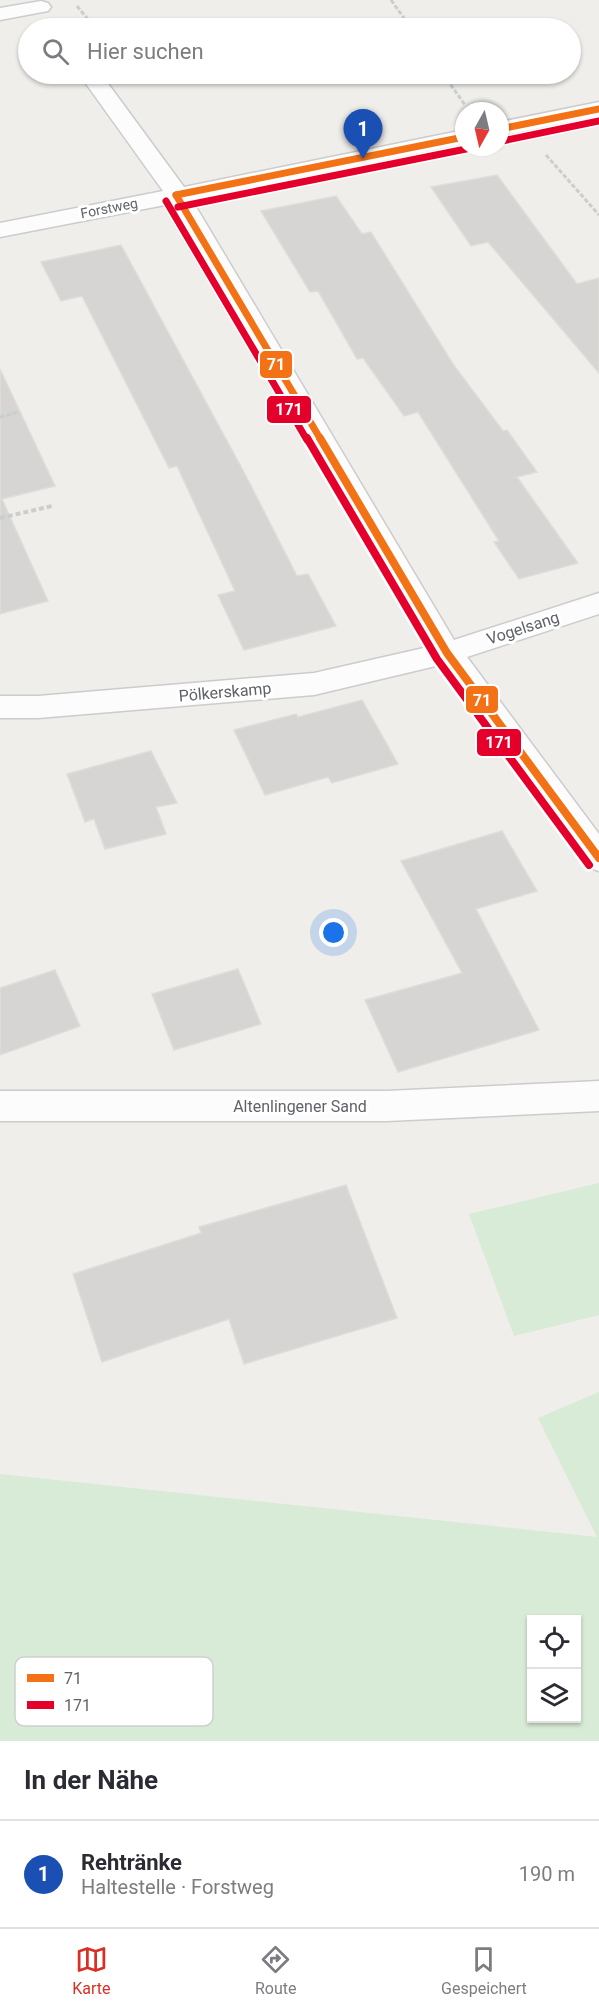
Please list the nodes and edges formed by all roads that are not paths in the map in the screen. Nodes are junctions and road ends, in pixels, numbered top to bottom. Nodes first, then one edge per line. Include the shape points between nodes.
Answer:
1 (42, 10) edge
2 (0, 14) edge
3 (97, 84) edge
4 (599, 109) edge
5 (510, 127) edge
6 (455, 139) edge
7 (176, 195) junction
8 (0, 230) edge
9 (599, 603) edge
10 (447, 653) junction
11 (0, 707) edge
12 (599, 858) edge
13 (599, 1096) edge
14 (0, 1106) edge

1 - 2 street
3 - 7 street
4 - 5 street
6 - 7 street, Forstweg
7 - 8 street, Forstweg
7 - 10 street
9 - 10 street, Vogelsang
10 - 11 street, Pölkerskamp via 314,684
10 - 12 street
13 - 14 street, Altenlingener Sand via 387,1106

